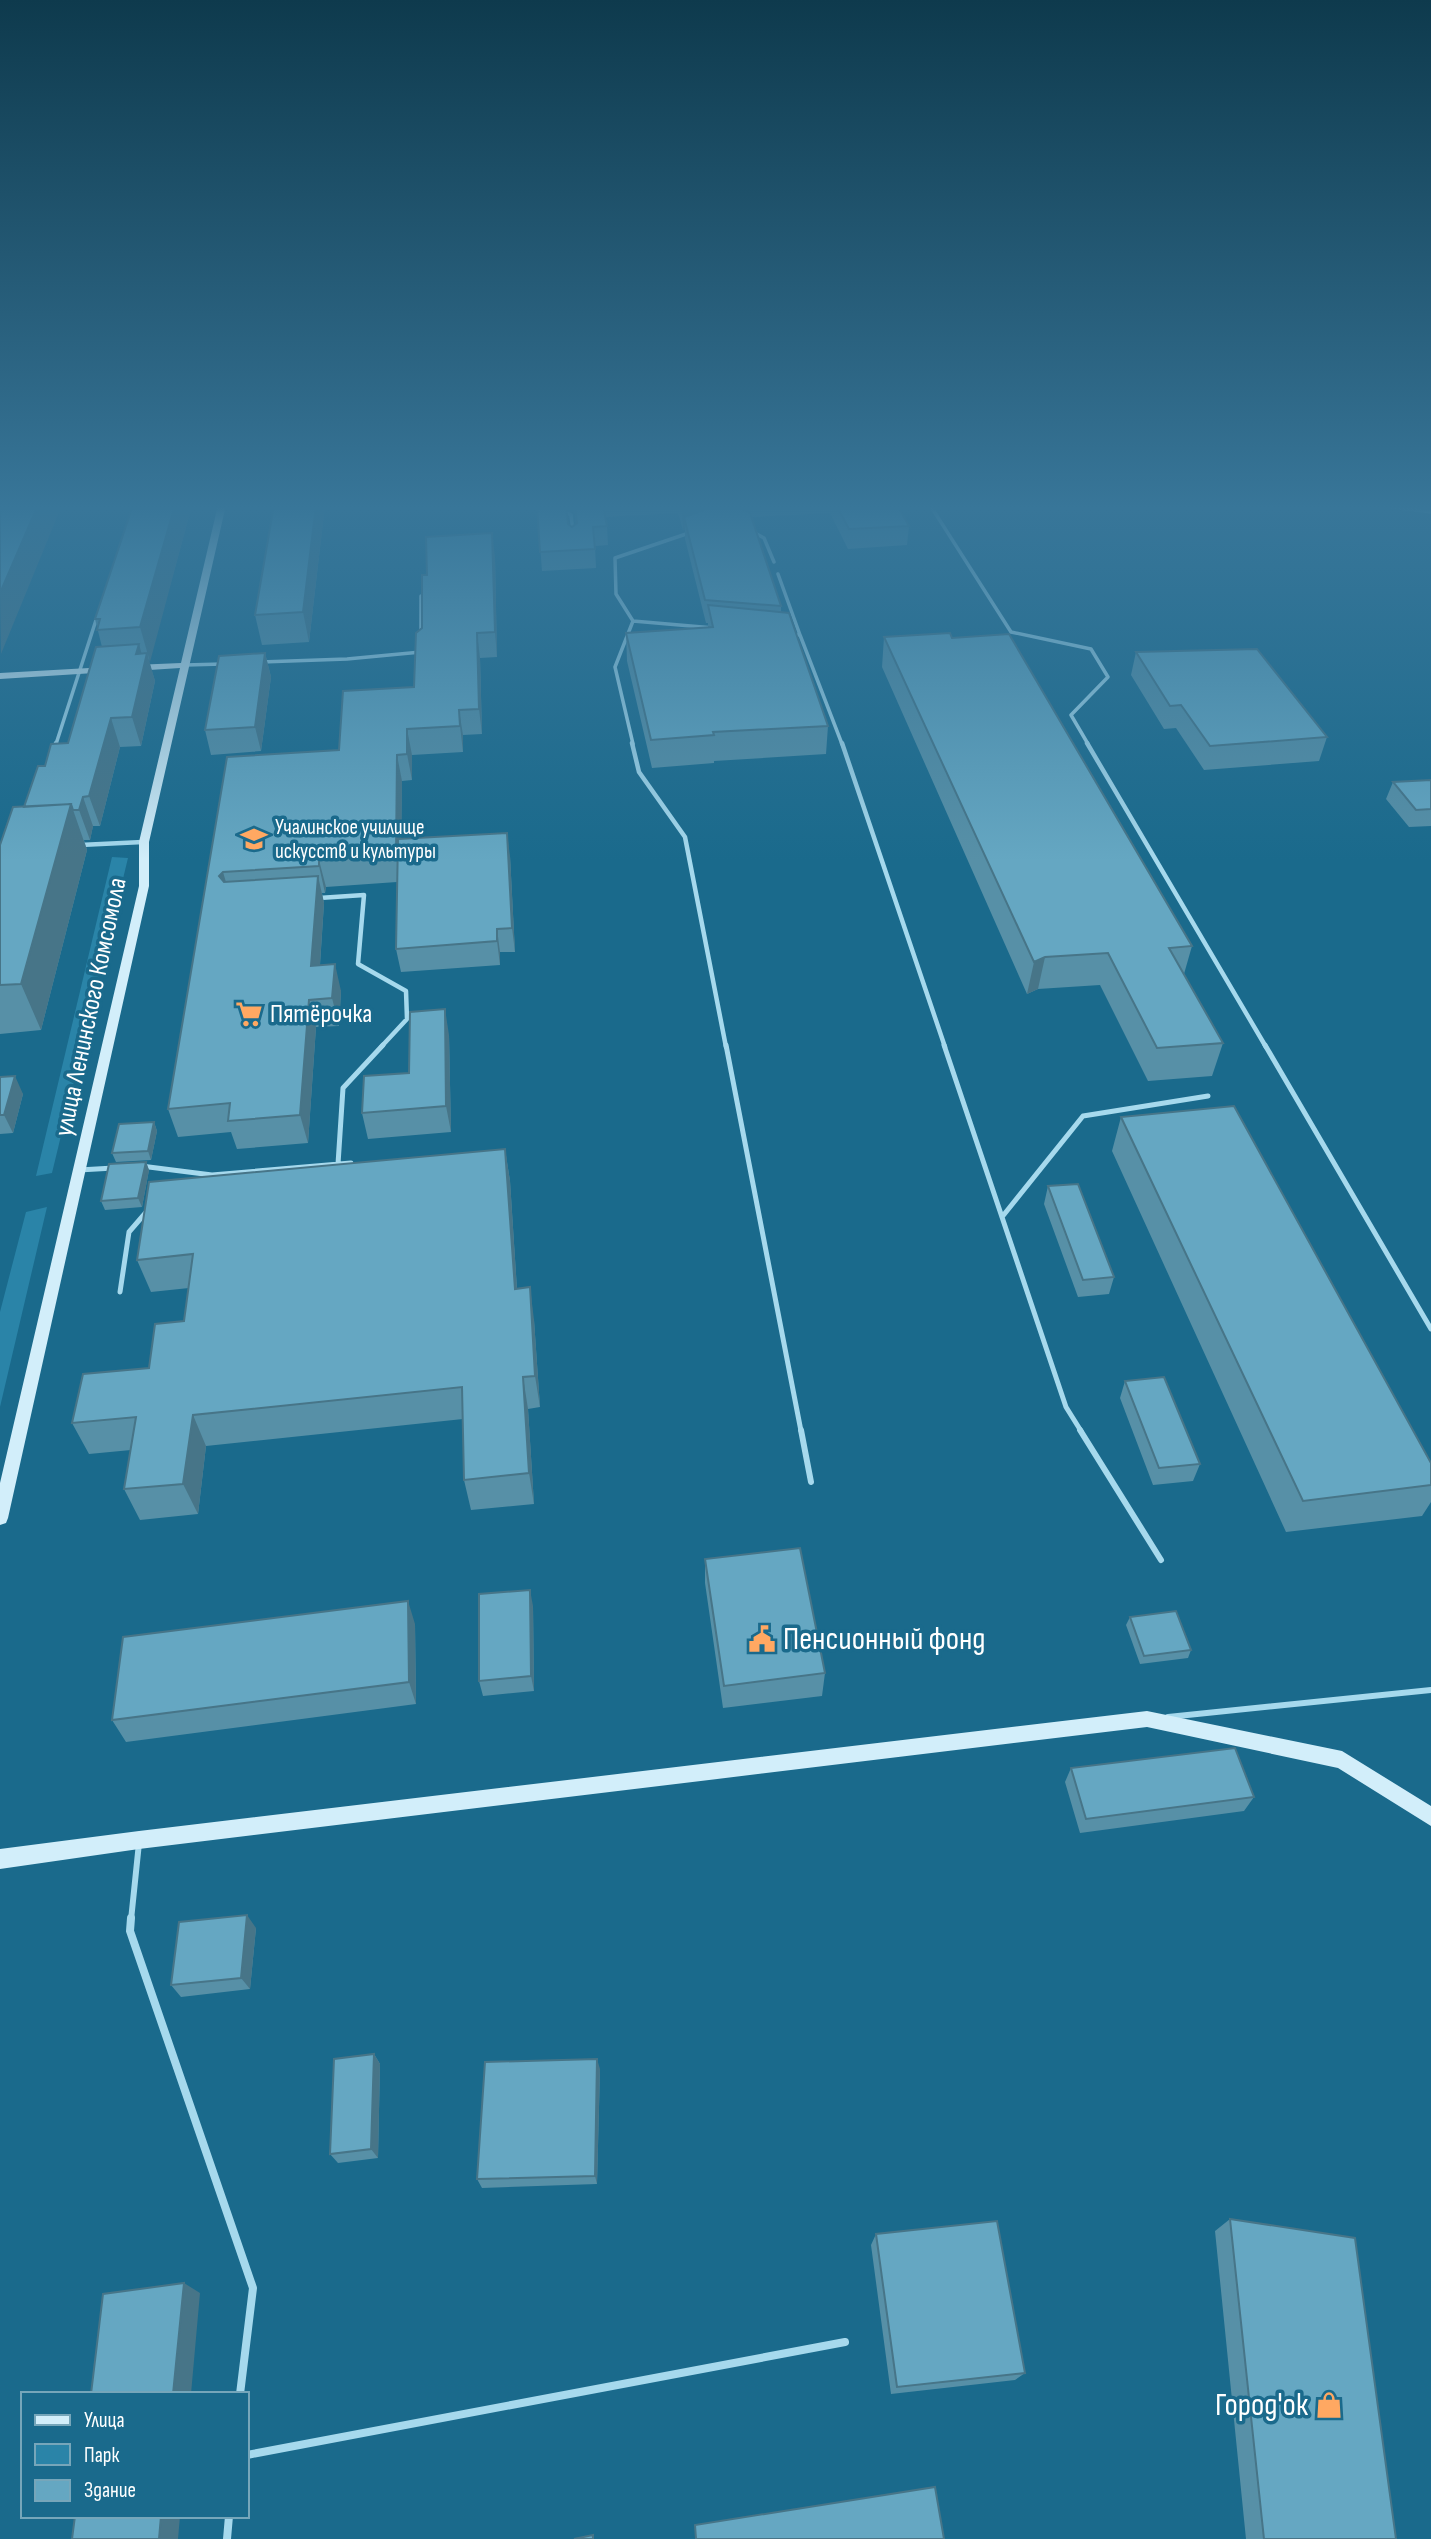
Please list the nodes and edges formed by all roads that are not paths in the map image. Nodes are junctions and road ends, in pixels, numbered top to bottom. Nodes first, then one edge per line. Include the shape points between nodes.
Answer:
1 (95, 623) edge
2 (195, 623) edge
3 (421, 623) edge
4 (632, 623) edge
5 (663, 623) edge
6 (796, 623) edge
7 (1006, 623) edge
8 (717, 628) edge
9 (786, 634) edge
10 (800, 635) junction
11 (257, 662) edge
12 (231, 663) edge
13 (185, 665) junction
14 (78, 671) junction
15 (0, 676) edge
16 (52, 758) edge
17 (144, 842) junction
18 (77, 846) dead end
19 (310, 898) edge
20 (1208, 1096) dead end
21 (364, 1162) edge
22 (338, 1164) junction
23 (134, 1166) edge
24 (120, 1167) edge
25 (79, 1170) junction
26 (182, 1171) junction
27 (173, 1181) edge
28 (156, 1201) edge
29 (1002, 1217) junction
30 (120, 1292) dead end
31 (1431, 1329) edge
32 (811, 1482) dead end
33 (0, 1518) edge
34 (1161, 1560) dead end
35 (1431, 1690) edge
36 (1147, 1719) junction
37 (1431, 1816) edge
38 (139, 1840) junction
39 (0, 1859) edge
40 (845, 2342) dead end
41 (240, 2392) edge
42 (248, 2455) edge
43 (229, 2518) edge
44 (227, 2539) edge

1 - 14 lane
2 - 13 street, улица Ленинского Комсомола
3 - 11 lane via 421,653
4 - 32 lane via 615,667 639,772 685,836
5 - 8 lane
6 - 10 lane
7 - 31 lane via 1011,632 1091,649 1102,667 1108,677 1072,715
9 - 10 lane
10 - 29 lane via 850,764
12 - 13 lane
13 - 14 street
13 - 17 street, улица Ленинского Комсомола
14 - 15 street
14 - 16 lane
17 - 18 lane
17 - 25 street, улица Ленинского Комсомола via 144,886
19 - 22 lane via 364,895 358,964 406,991 407,1019 343,1088
20 - 29 lane via 1083,1116
21 - 22 lane
22 - 26 lane via 212,1175
23 - 26 lane
24 - 25 lane
25 - 33 street, улица Ленинского Комсомола
26 - 27 lane
28 - 30 lane via 129,1231
29 - 34 lane via 1066,1407
35 - 36 lane
36 - 37 street via 1342,1760
36 - 38 street
38 - 39 street
38 - 41 lane via 130,1931 253,2288
40 - 42 lane
43 - 44 lane

